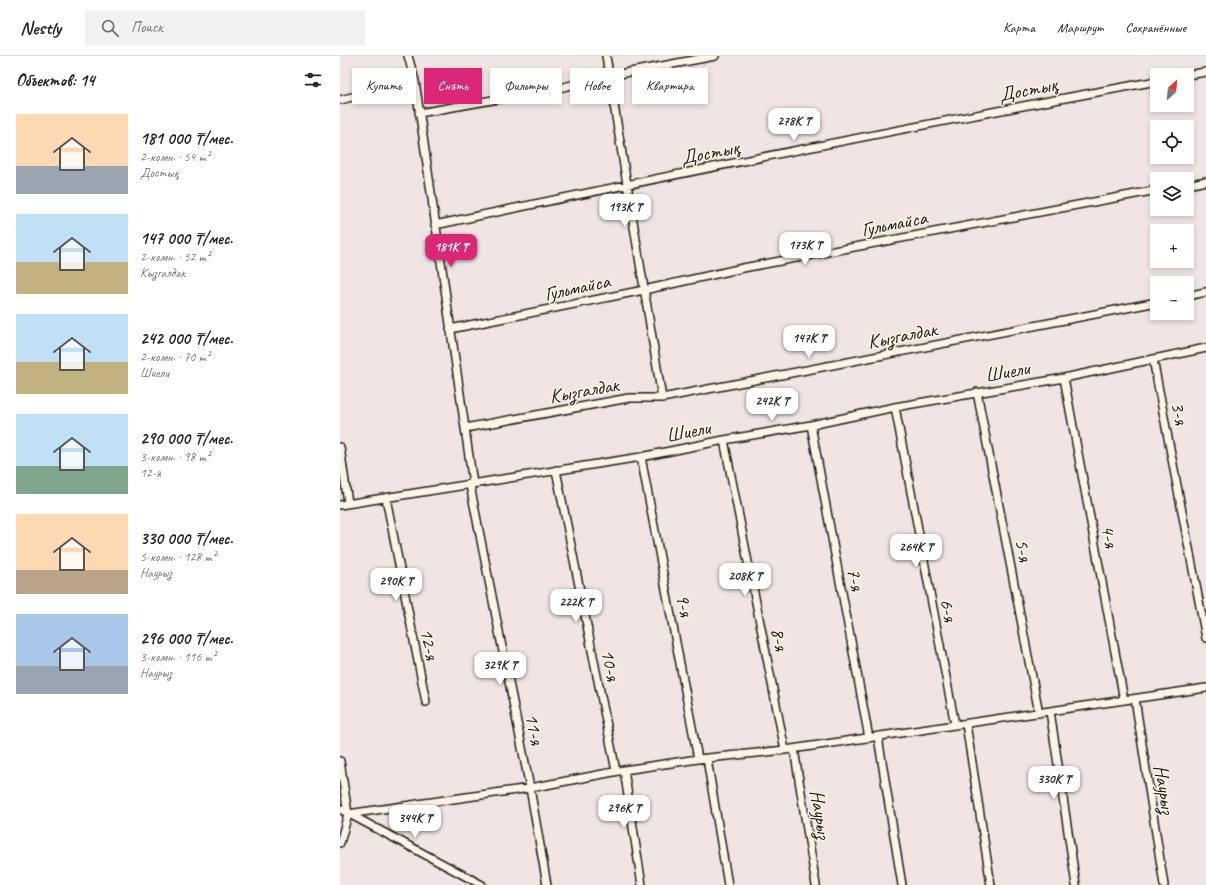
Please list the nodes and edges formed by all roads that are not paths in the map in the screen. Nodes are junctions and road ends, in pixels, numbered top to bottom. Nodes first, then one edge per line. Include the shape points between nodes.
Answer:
1 (408, 56) edge
2 (606, 56) edge
3 (715, 56) edge
4 (411, 68) edge
5 (608, 68) edge
6 (1206, 72) edge
7 (624, 73) edge
8 (1194, 74) edge
9 (1150, 82) edge
10 (570, 85) edge
11 (416, 89) edge
12 (352, 97) edge
13 (340, 100) edge
14 (614, 104) edge
15 (419, 113) junction
16 (1206, 181) edge
17 (628, 184) junction
18 (1194, 184) edge
19 (1150, 191) edge
20 (435, 225) junction
21 (644, 290) junction
22 (1206, 292) edge
23 (1194, 295) edge
24 (1150, 303) edge
25 (450, 329) junction
26 (1206, 348) edge
27 (1153, 358) junction
28 (1064, 378) junction
29 (977, 392) junction
30 (662, 398) junction
31 (895, 407) junction
32 (811, 425) junction
33 (465, 428) junction
34 (724, 440) junction
35 (340, 447) edge
36 (641, 457) junction
37 (556, 470) junction
38 (471, 485) junction
39 (386, 498) junction
40 (348, 503) junction
41 (340, 505) edge
42 (1206, 638) edge
43 (1206, 688) edge
44 (1135, 699) junction
45 (1124, 700) junction
46 (426, 702) dead end
47 (1050, 711) junction
48 (1039, 713) junction
49 (966, 724) junction
50 (955, 725) junction
51 (878, 736) junction
52 (869, 738) junction
53 (794, 749) junction
54 (785, 750) junction
55 (698, 759) junction
56 (707, 759) junction
57 (340, 761) edge
58 (624, 770) junction
59 (616, 772) junction
60 (530, 788) junction
61 (340, 809) edge
62 (348, 814) junction
63 (340, 843) edge
64 (482, 885) edge
65 (546, 885) edge
66 (642, 885) edge
67 (728, 885) edge
68 (816, 885) edge
69 (902, 885) edge
70 (991, 885) edge
71 (1076, 885) edge
72 (1164, 885) edge

1 - 4 street, 11-я
2 - 5 street
3 - 7 street
6 - 8 street
9 - 17 street, Достық
10 - 15 street
11 - 15 street, 11-я
12 - 13 street
14 - 17 street
15 - 20 street, 11-я
16 - 18 street
17 - 20 street, Достық
17 - 21 street
19 - 21 street, Гульмайса via 743,268
20 - 25 street, 11-я
21 - 25 street, Гульмайса
21 - 30 street
22 - 23 street
24 - 30 street, Кызгалдак
25 - 33 street, 11-я
26 - 27 street, Шиели
27 - 28 street, Шиели
27 - 42 street, 3-я
28 - 29 street, Шиели
28 - 45 street, 4-я
29 - 31 street, Шиели
29 - 48 street, 5-я
30 - 33 street, Кызгалдак via 629,398
31 - 32 street, Шиели
31 - 50 street, 6-я
32 - 34 street, Шиели
32 - 52 street, 7-я
33 - 38 street, 11-я
34 - 36 street, Шиели
34 - 54 street, 8-я
35 - 40 street
36 - 37 street, Шиели
36 - 55 street, 9-я
37 - 38 street, Шиели
37 - 59 street, 10-я
38 - 39 street, Шиели
38 - 60 street, 11-я
39 - 40 street, Шиели
39 - 46 street, 12-я
40 - 41 street, Шиели
43 - 44 street
44 - 45 street
44 - 72 street, Наурыз
45 - 47 street
47 - 48 street
47 - 71 street
48 - 49 street
49 - 50 street
49 - 70 street
50 - 51 street
51 - 52 street
51 - 69 street
52 - 53 street
53 - 54 street
53 - 68 street, Наурыз
54 - 56 street
55 - 56 street
55 - 58 street
56 - 67 street
57 - 62 street
58 - 59 street
58 - 66 street
59 - 60 street
60 - 62 street
60 - 65 street, 11-я
61 - 62 street
62 - 63 street
62 - 64 street

